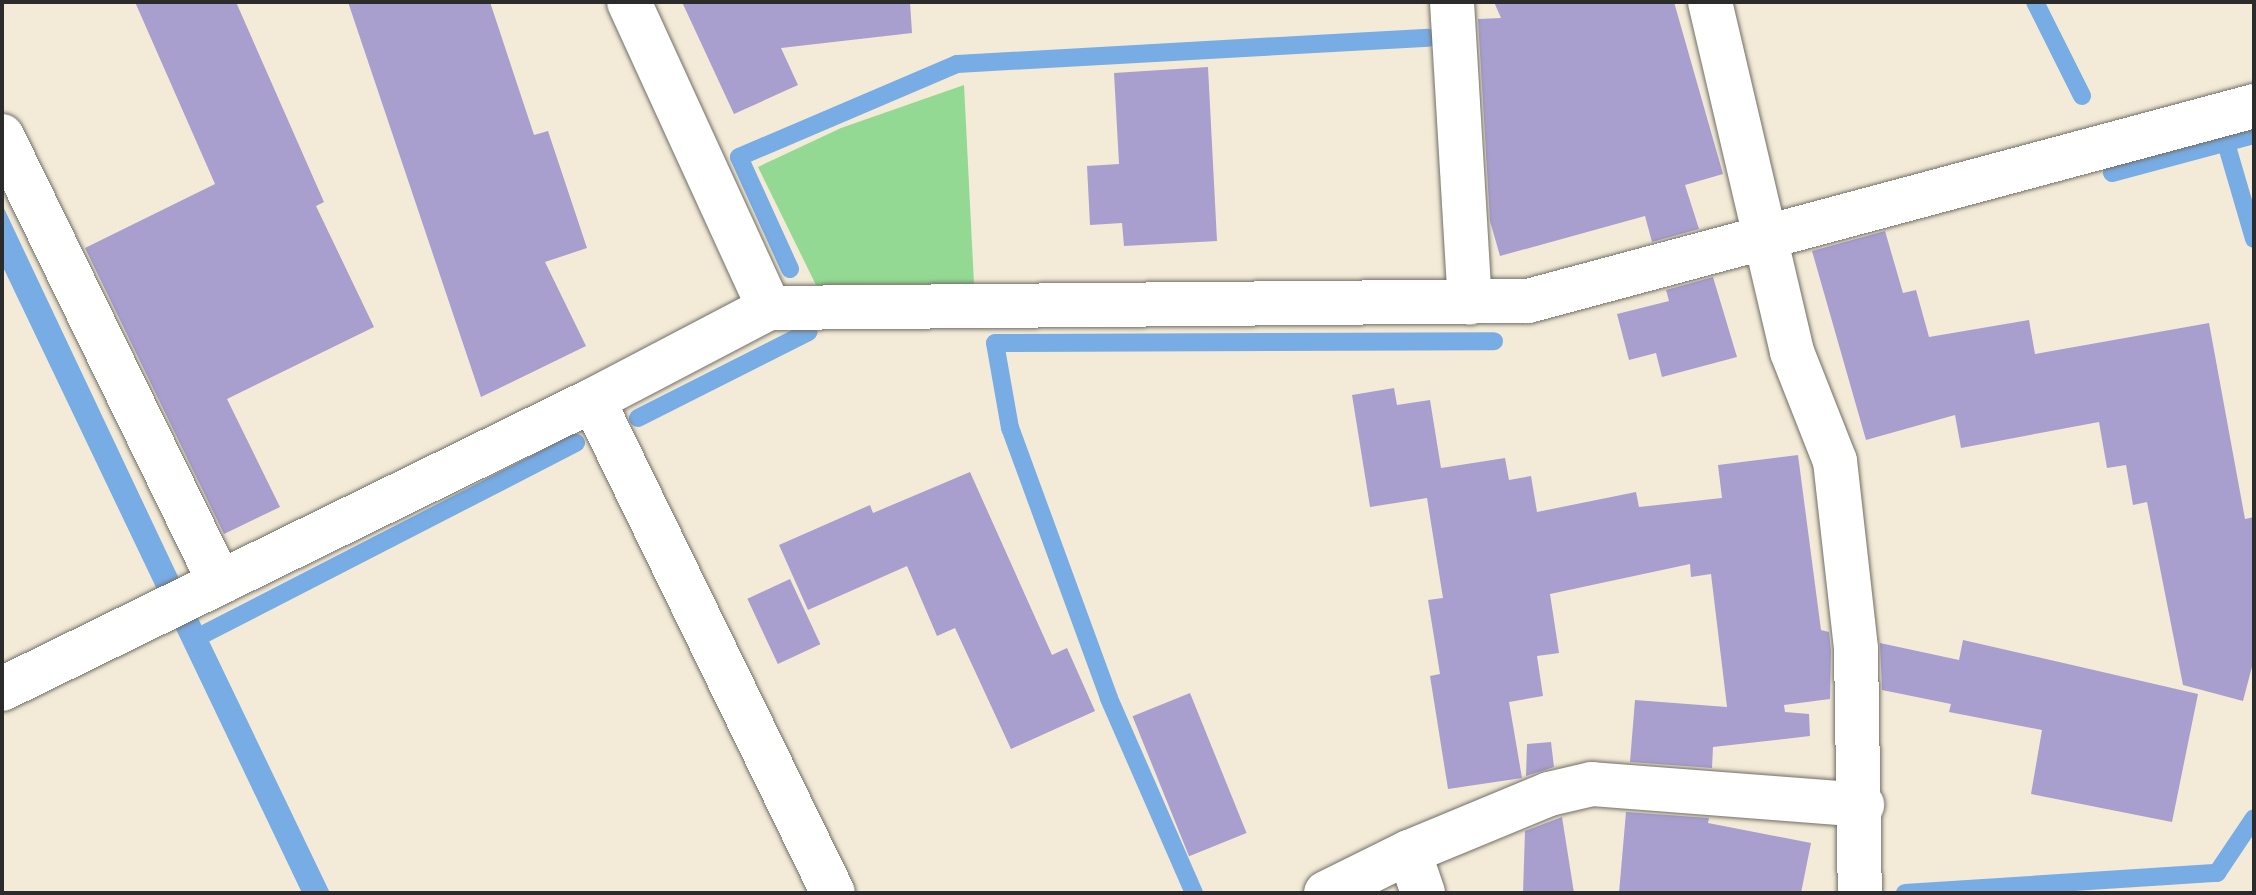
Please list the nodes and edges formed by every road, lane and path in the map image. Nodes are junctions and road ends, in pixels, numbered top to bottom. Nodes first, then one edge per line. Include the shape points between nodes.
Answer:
1 (629, 2) edge
2 (1452, 2) edge
3 (1710, 2) edge
4 (2254, 106) edge
5 (2, 136) edge
6 (1764, 239) junction
7 (1470, 302) junction
8 (769, 308) junction
9 (593, 400) junction
10 (210, 588) junction
11 (2, 689) edge
12 (1862, 805) junction
13 (1409, 852) junction
14 (833, 893) edge
15 (1326, 893) edge
16 (1423, 893) edge
17 (1860, 893) edge

1 - 8 street
2 - 7 street
3 - 6 street
4 - 6 street
5 - 10 street
6 - 7 street via 1528,301
6 - 12 street via 1792,352 1835,461 1856,649
7 - 8 street
8 - 9 street
9 - 10 street
9 - 14 street
10 - 11 street
12 - 13 street via 1592,784 1549,794
12 - 17 street
13 - 15 street
13 - 16 street

